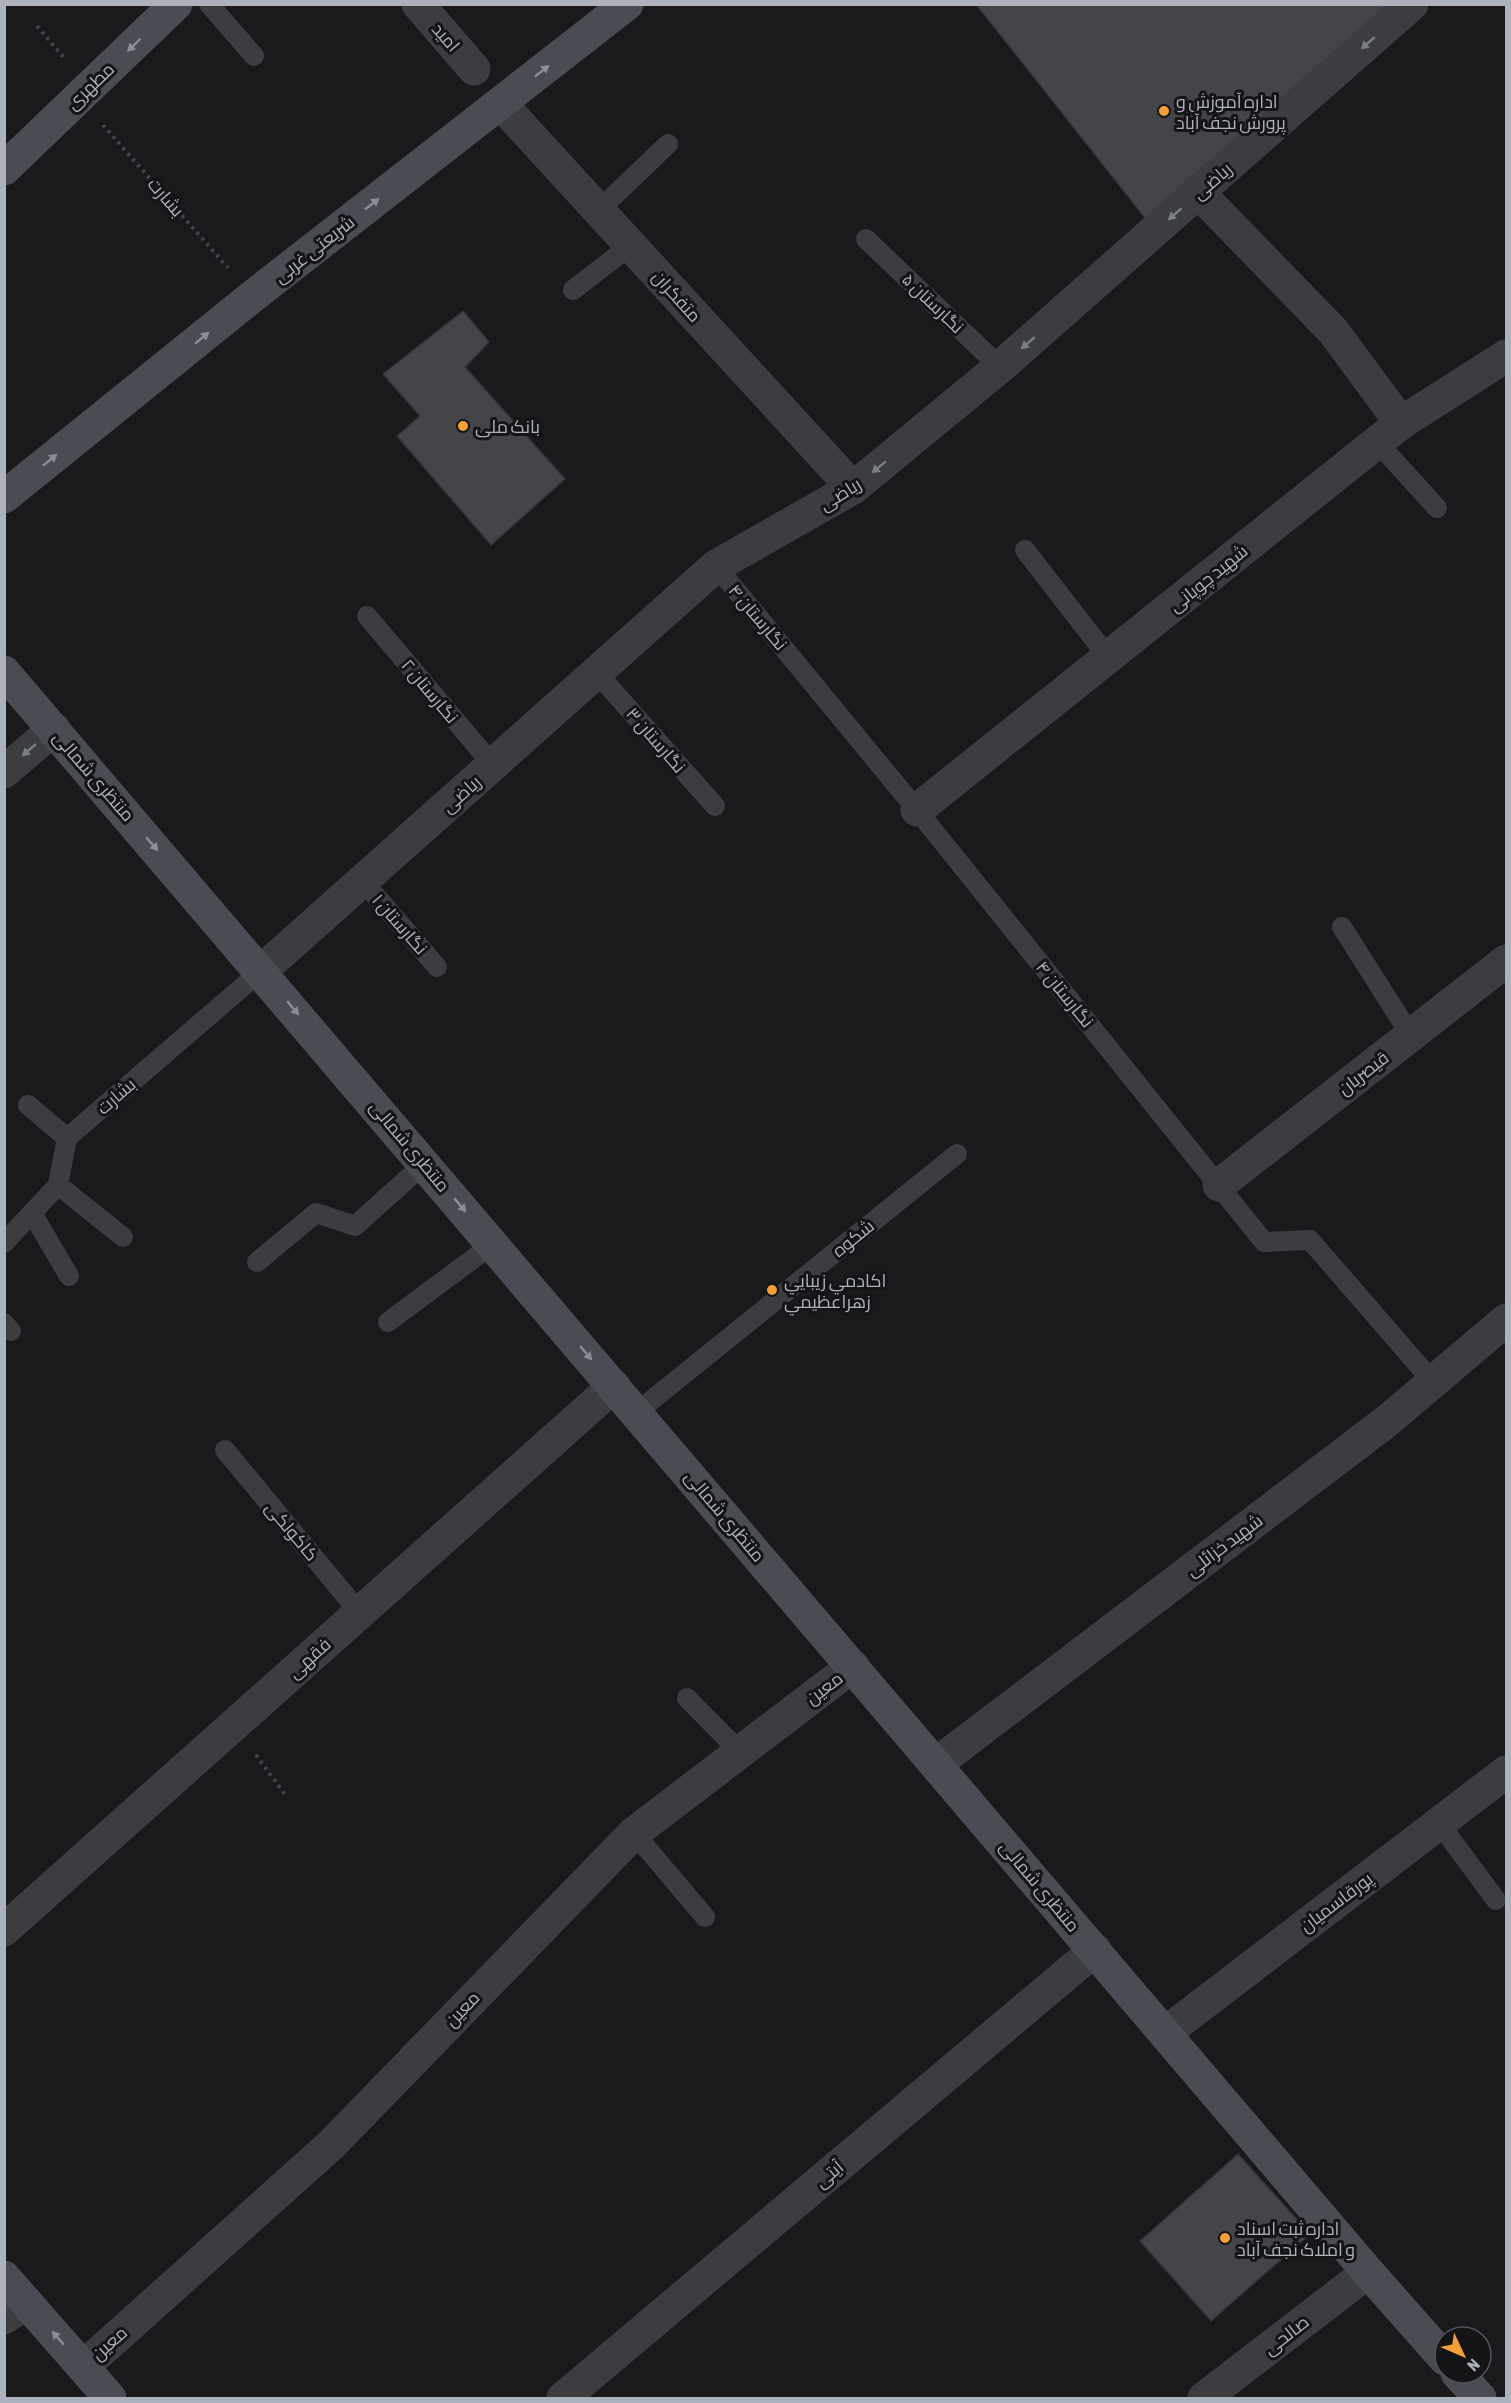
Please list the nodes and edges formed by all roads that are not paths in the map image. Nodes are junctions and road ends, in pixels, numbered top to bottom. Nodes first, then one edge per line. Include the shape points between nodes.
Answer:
1 (176, 4) edge
2 (208, 4) edge
3 (418, 4) edge
4 (627, 4) edge
5 (1412, 4) edge
6 (254, 56) dead end
7 (474, 69) dead end
8 (501, 104) junction
9 (668, 144) dead end
10 (4, 168) edge
11 (1199, 193) junction
12 (599, 210) junction
13 (866, 239) dead end
14 (631, 244) junction
15 (573, 290) dead end
16 (1506, 356) edge
17 (1000, 367) junction
18 (1389, 432) junction
19 (853, 488) junction
20 (4, 497) edge
21 (1437, 508) dead end
22 (1025, 549) dead end
23 (716, 566) junction
24 (366, 616) dead end
25 (1108, 657) junction
26 (4, 672) edge
27 (597, 673) junction
28 (54, 729) junction
29 (493, 765) junction
30 (4, 772) edge
31 (715, 806) dead end
32 (917, 810) junction
33 (363, 881) junction
34 (1342, 927) dead end
35 (1506, 961) edge
36 (437, 967) dead end
37 (261, 971) junction
38 (1410, 1036) junction
39 (28, 1105) dead end
40 (67, 1138) junction
41 (957, 1154) dead end
42 (425, 1163) junction
43 (58, 1185) junction
44 (1219, 1185) junction
45 (32, 1212) junction
46 (123, 1237) dead end
47 (4, 1243) edge
48 (494, 1244) junction
49 (257, 1262) dead end
50 (69, 1276) dead end
51 (1506, 1320) edge
52 (388, 1322) dead end
53 (1433, 1382) junction
54 (614, 1386) junction
55 (637, 1412) junction
56 (225, 1450) dead end
57 (360, 1613) junction
58 (853, 1666) junction
59 (687, 1698) dead end
60 (740, 1752) junction
61 (936, 1764) junction
62 (1506, 1772) edge
63 (1439, 1823) junction
64 (634, 1833) junction
65 (1496, 1900) dead end
66 (705, 1917) dead end
67 (4, 1930) edge
68 (1095, 1950) junction
69 (1165, 2033) junction
70 (1368, 2272) junction
71 (4, 2277) edge
72 (16, 2310) edge
73 (1433, 2345) edge
74 (83, 2367) junction
75 (1468, 2385) edge
76 (110, 2398) edge
77 (563, 2398) edge
78 (1204, 2398) edge
79 (1480, 2398) edge

1 -> 10 main road, مطهری
2 - 6 lane
3 - 7 street, امید
8 -> 4 main road, شریعتی غربی
5 -> 11 street, ریاضی
8 - 12 street, متفکران
20 -> 8 main road, شریعتی غربی via 253,296
9 - 12 lane
11 -> 17 street, ریاضی
11 - 18 street via 1333,331
12 - 14 street, متفکران
13 - 17 lane, نگارستان ۵
14 - 15 lane
14 - 19 street, متفکران
16 - 18 street, شهید چوپانی
17 -> 19 street, ریاضی
18 - 21 lane
18 - 25 street, شهید چوپانی
19 - 23 street, ریاضی
22 - 25 lane
23 - 27 street, ریاضی
23 - 32 lane, نگارستان ۴
24 - 29 lane, نگارستان ۲
25 - 32 street, شهید چوپانی
26 - 28 main road, منتظری شمالی
27 - 29 street, ریاضی
27 - 31 lane, نگارستان ۳
28 -> 30 street
28 -> 37 main road, منتظری شمالی
29 - 33 street, ریاضی
32 - 44 lane, نگارستان ۴
33 - 36 lane, نگارستان ۱
33 - 37 street, ریاضی
34 - 38 lane
35 - 38 street, قیصریان
37 - 40 lane, بشارت
37 -> 42 main road, منتظری شمالی
38 - 44 street, قیصریان
39 - 40 lane
40 - 43 lane
41 - 55 lane, شکوه
42 -> 48 main road, منتظری شمالی
42 - 49 lane via 355,1226 316,1213
43 - 45 lane
43 - 46 lane
44 - 53 lane, نگارستان ۴ via 1264,1242 1311,1240
45 - 47 lane
45 - 50 lane
48 - 52 lane
48 -> 54 main road, منتظری شمالی
51 - 53 street, شهید خزائلی
53 - 61 street, شهید خزائلی
54 - 55 main road, منتظری شمالی
54 - 57 street, فقهی
55 - 58 main road, منتظری شمالی
56 - 57 lane, کاکولکی
57 - 67 street, فقهی
58 - 60 street, معین
58 - 61 main road, منتظری شمالی
59 - 60 lane
60 - 64 street, معین
61 - 68 main road, منتظری شمالی
62 - 63 street, پورقاسمیان
63 - 65 lane
63 - 69 street, پورقاسمیان
64 - 66 lane
64 - 74 street, معین via 330,2145
68 - 69 main road, منتظری شمالی
68 - 77 street, آیتی
69 - 70 main road, منتظری شمالی
70 - 73 main road, منتظری شمالی
70 - 78 street, صالحی
71 - 72 main road
74 -> 72 main road
74 - 76 main road
75 - 79 main road

